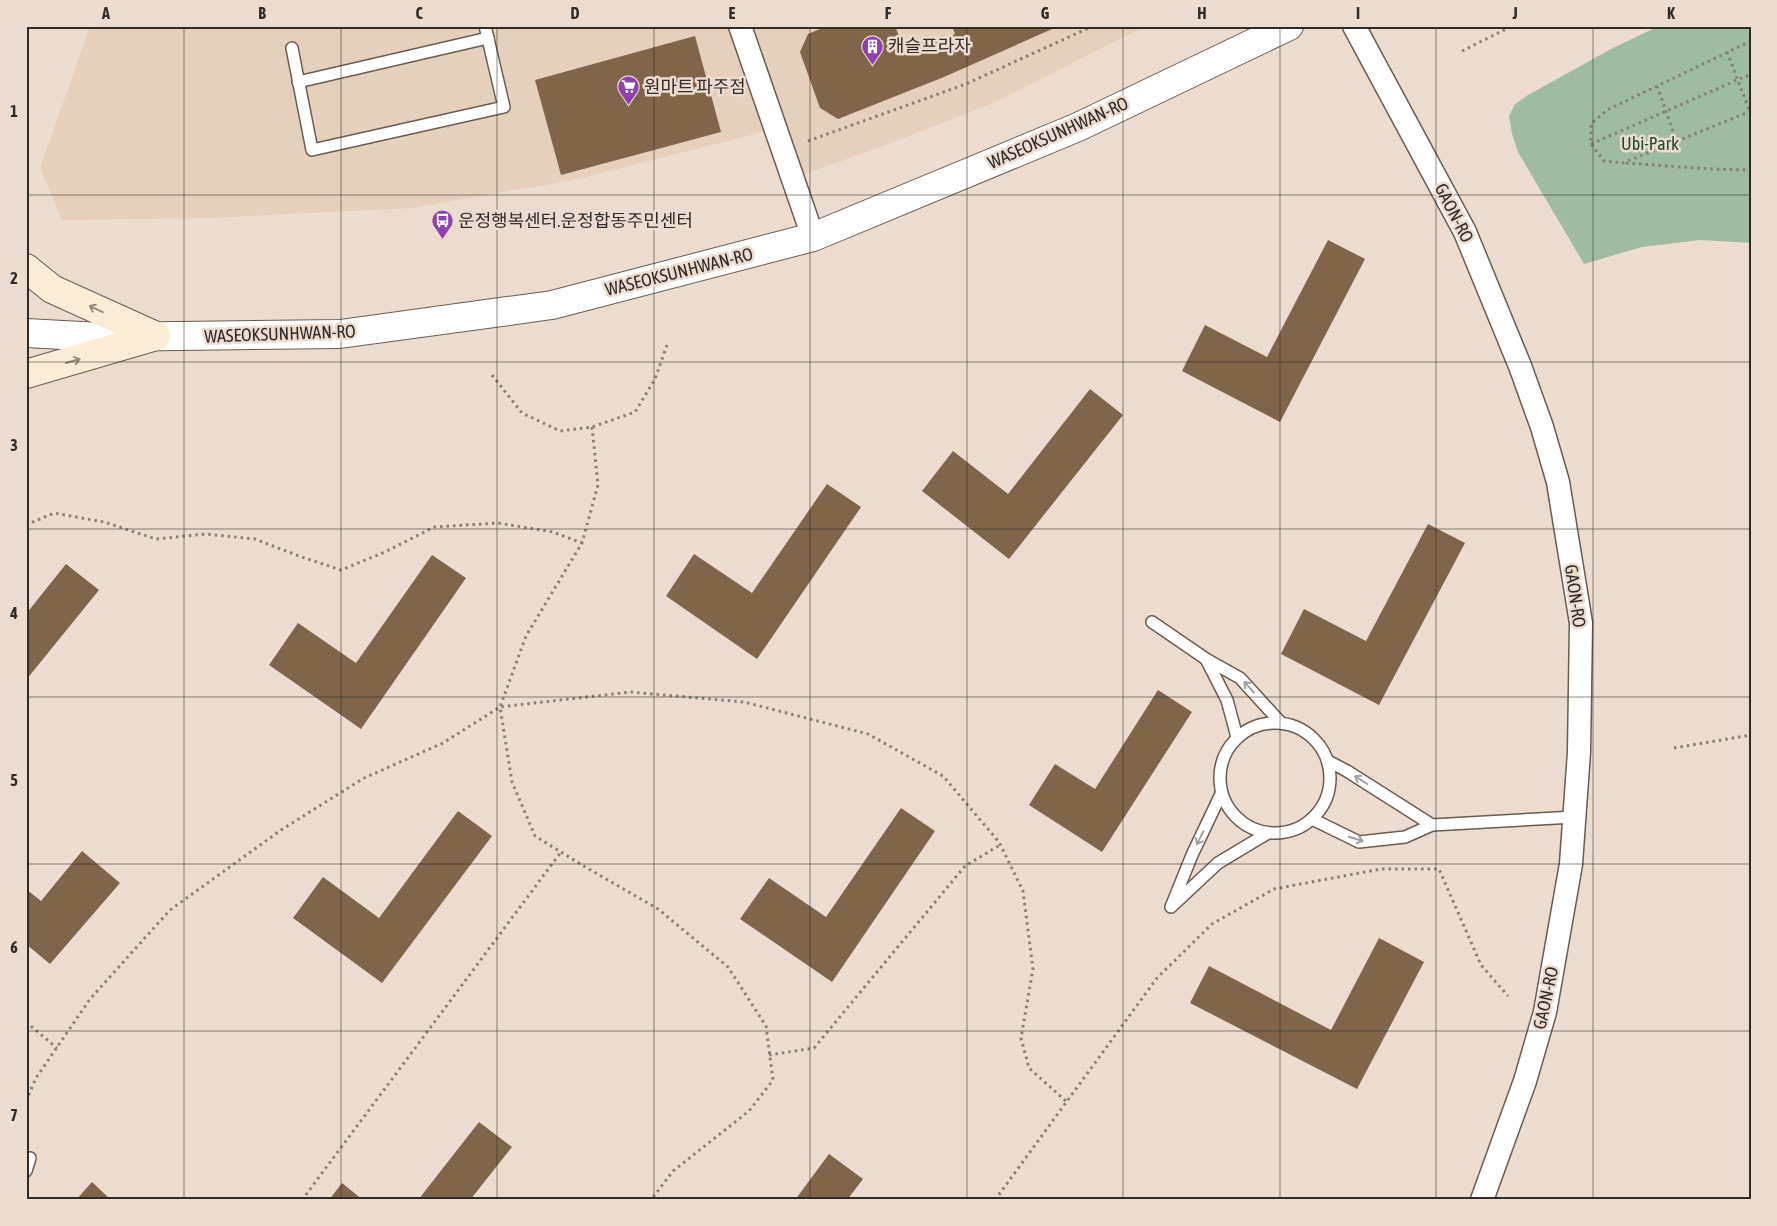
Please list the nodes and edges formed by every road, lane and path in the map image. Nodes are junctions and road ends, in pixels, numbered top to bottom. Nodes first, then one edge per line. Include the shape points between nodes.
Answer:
1 (740, 26) edge
2 (1093, 26) edge
3 (1289, 26) edge
4 (1354, 26) edge
5 (1512, 26) edge
6 (487, 32) edge
7 (1751, 41) edge
8 (292, 48) dead end
9 (1462, 51) dead end
10 (1727, 52) junction
11 (1751, 74) edge
12 (298, 82) junction
13 (1657, 86) junction
14 (1750, 111) edge
15 (807, 142) dead end
16 (1677, 142) junction
17 (1591, 144) junction
18 (1623, 163) junction
19 (1751, 170) edge
20 (813, 237) junction
21 (26, 268) edge
22 (26, 333) edge
23 (156, 336) junction
24 (667, 345) dead end
25 (26, 374) edge
26 (492, 375) dead end
27 (592, 427) junction
28 (26, 525) edge
29 (582, 543) junction
30 (1152, 622) dead end
31 (1206, 659) junction
32 (500, 708) junction
33 (1282, 723) junction
34 (1751, 735) edge
35 (1237, 737) junction
36 (1674, 748) dead end
37 (1328, 761) junction
38 (1221, 794) junction
39 (1574, 817) junction
40 (1312, 819) junction
41 (1432, 825) junction
42 (1268, 833) junction
43 (1000, 845) junction
44 (561, 852) junction
45 (1508, 996) dead end
46 (26, 1022) edge
47 (57, 1048) junction
48 (769, 1055) junction
49 (26, 1101) edge
50 (1067, 1102) junction
51 (30, 1158) dead end
52 (26, 1171) edge
53 (302, 1200) edge
54 (650, 1200) edge
55 (994, 1200) edge
56 (1482, 1200) edge

1 - 20 street
2 - 15 path via 966,84
3 - 20 street, WASEOKSUNHWAN-RO via 1078,127
4 - 39 street, GAON-RO via 1465,232 1520,366 1558,482 1581,623
5 - 9 path
6 - 12 lane
6 - 12 lane via 504,107 312,150
7 - 10 path
8 - 12 lane
10 - 13 path
10 - 14 path
11 - 17 path
13 - 16 path
13 - 17 path via 1607,110 1591,124
14 - 16 path
16 - 18 path
17 - 18 path via 1604,161
18 - 19 path
20 - 23 street, WASEOKSUNHWAN-RO via 552,305 340,334
23 -> 21 main road via 52,288
22 - 23 street, WASEOKSUNHWAN-RO
25 -> 23 main road
24 - 27 path via 655,378 635,412
26 - 27 path via 522,413 560,431
27 - 29 path via 598,485
28 - 29 path via 54,513 104,522 156,539 206,534 255,539 341,570 434,527 498,522 553,532
29 - 32 path via 526,636
30 - 31 lane
33 -> 31 lane via 1240,678
31 - 35 lane via 1227,700
32 - 43 path via 630,692 744,702 868,734 943,776
32 - 44 path via 512,782 535,836
32 - 47 path via 443,743 364,778 289,824 170,910 90,999
33 - 35 lane via 1258,725
33 - 37 lane via 1310,735
34 - 36 path
35 - 38 lane via 1221,763
37 - 40 lane via 1328,792
41 -> 37 lane
38 - 42 lane via 1228,809 1239,820 1252,829
38 -> 42 lane via 1171,907 1218,863
39 - 41 lane
39 - 56 street, GAON-RO via 1571,864 1546,1012
40 -> 41 lane via 1359,842 1405,837
40 - 42 lane via 1299,828
43 - 48 path via 965,866 814,1048
43 - 50 path via 1024,891 1033,969 1021,1038 1029,1068
44 - 48 path via 658,909 728,967 766,1026
44 - 53 path
45 - 50 path via 1481,965 1439,869 1381,869 1274,889 1212,924 1157,978
46 - 47 path
47 - 49 path via 36,1078
48 - 54 path via 773,1080 749,1112 673,1171
50 - 55 path
51 - 52 lane

